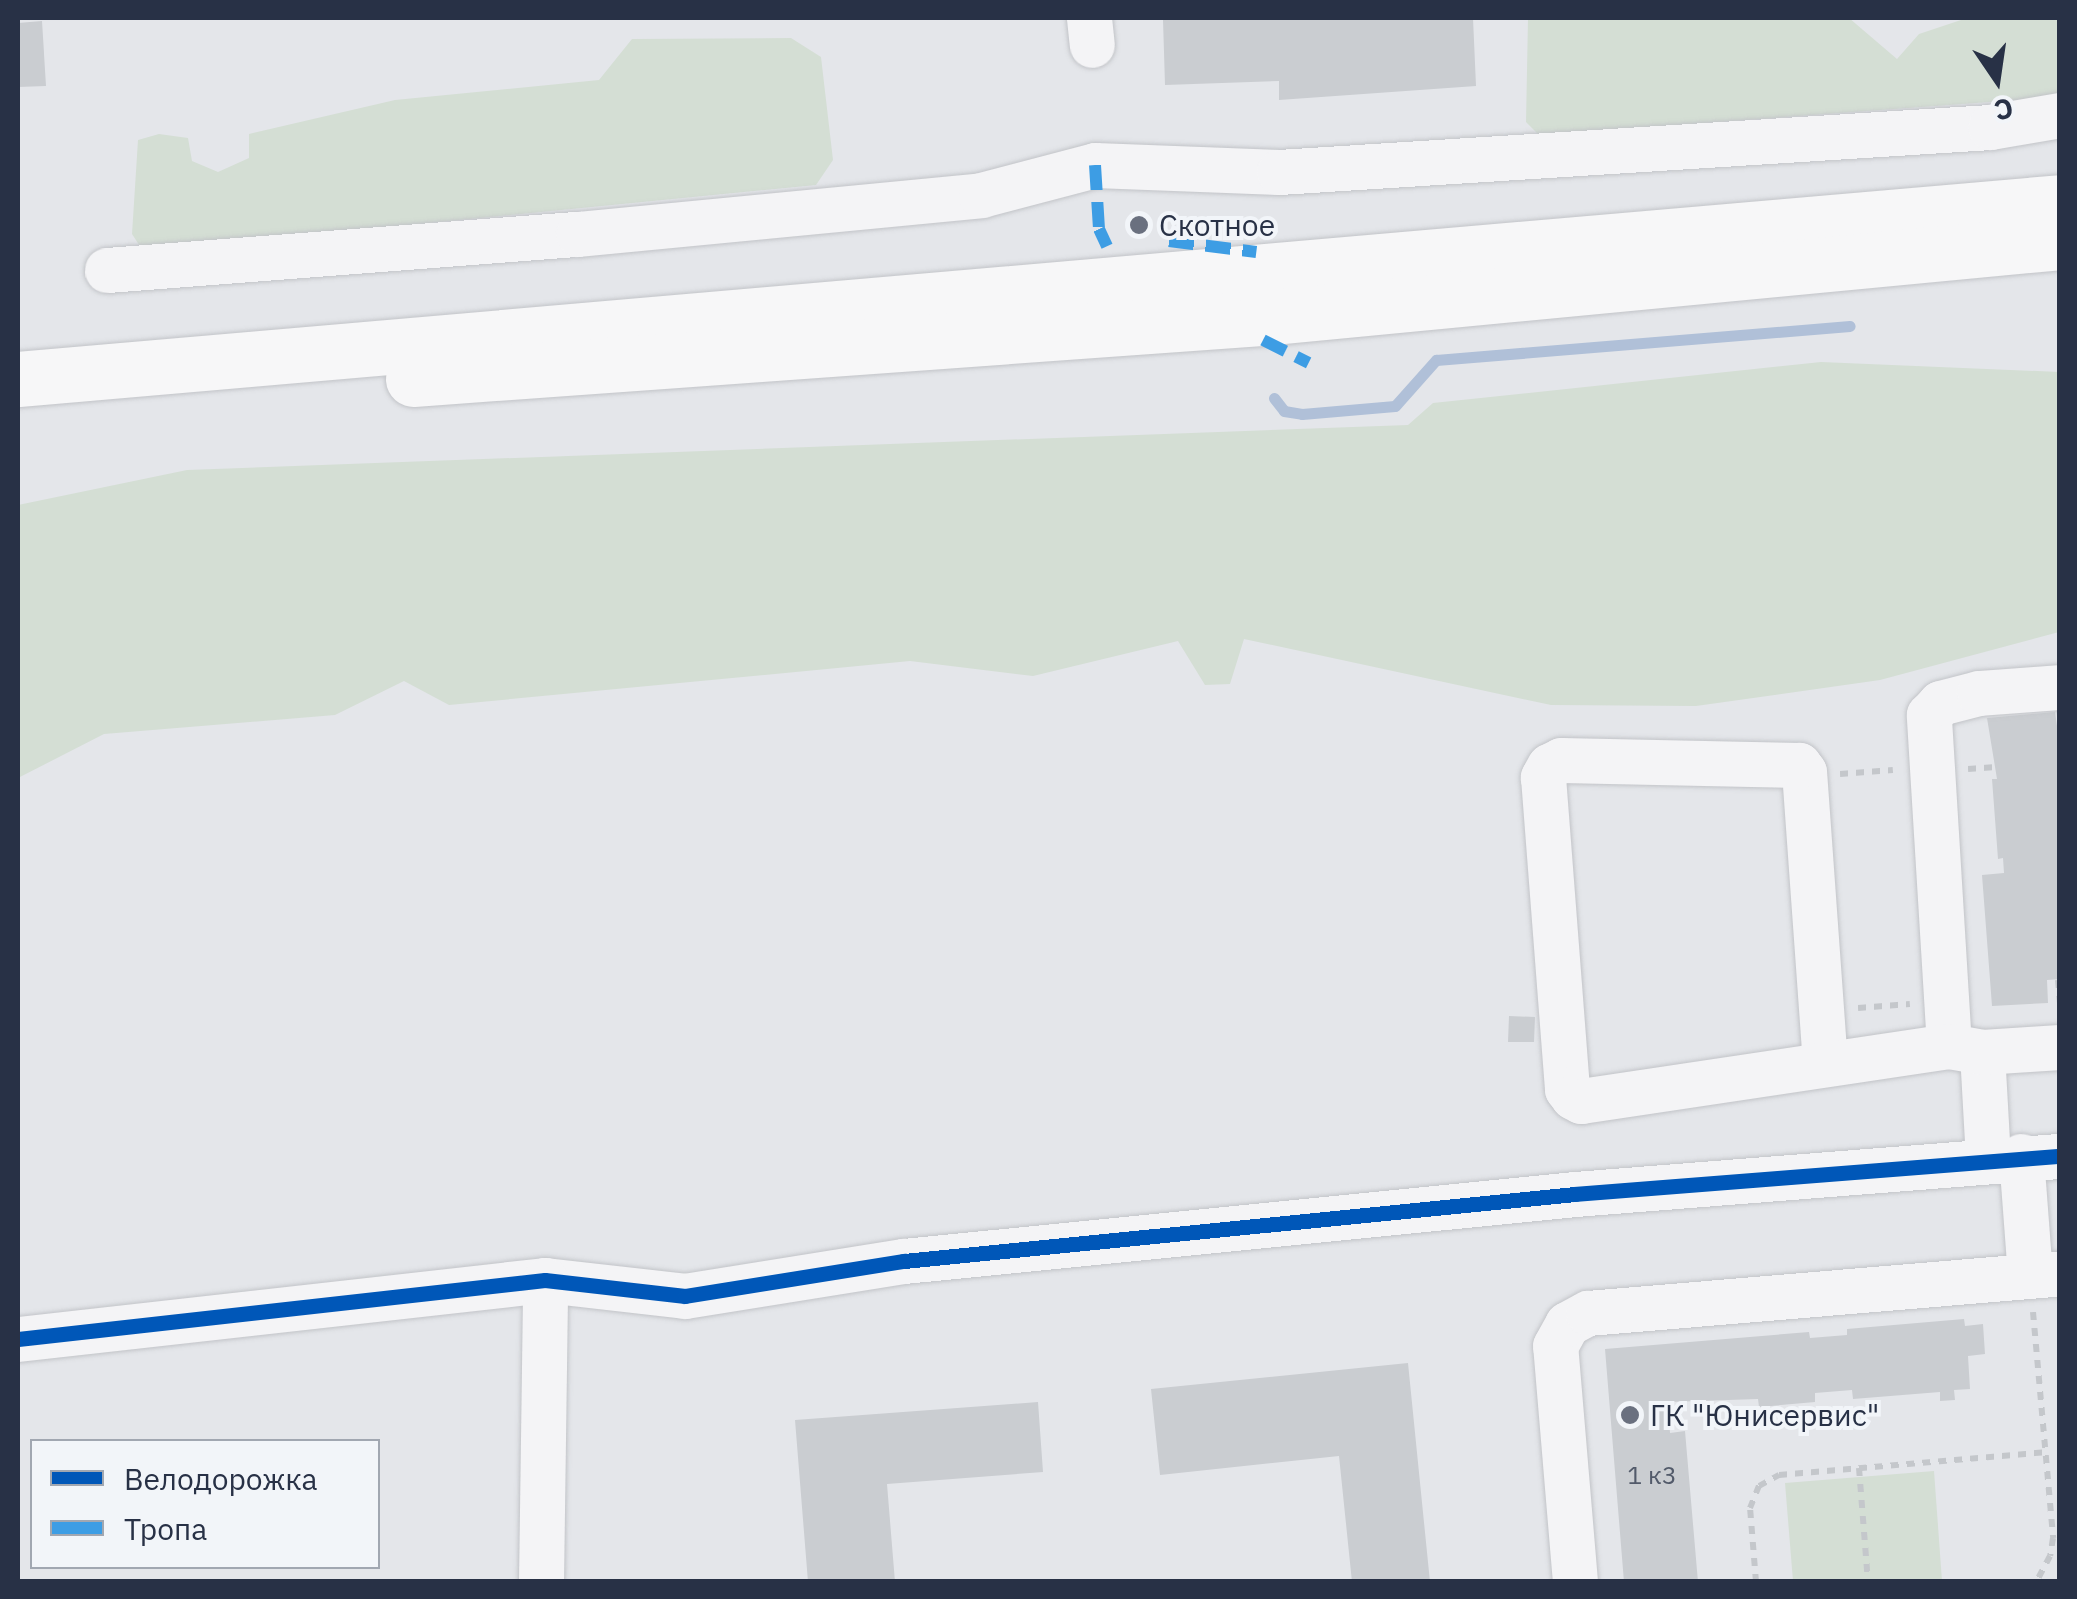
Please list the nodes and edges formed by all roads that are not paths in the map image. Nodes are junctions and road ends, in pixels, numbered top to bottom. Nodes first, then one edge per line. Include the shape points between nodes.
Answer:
1 (2060, 115) edge
2 (2059, 212) edge
3 (107, 270) dead end
4 (18, 380) edge
5 (18, 402) edge
6 (2060, 687) edge
7 (2060, 1046) edge
8 (1965, 1049) junction
9 (1826, 1064) junction
10 (2023, 1157) edge
11 (2045, 1274) edge
12 (545, 1280) junction
13 (18, 1340) edge
14 (541, 1582) edge
15 (1575, 1582) edge

1 - 3 street via 1990,126 1279,172 1094,165 981,195
2 - 4 main road
2 - 5 main road via 1261,318 559,371
6 - 8 street via 1979,693 1940,703 1928,714 1946,1001
7 - 8 street
8 - 9 street
8 - 10 street
9 - 9 street via 1799,765 1561,760 1549,766 1543,778 1573,1097 1581,1101
10 - 11 street
10 - 12 street via 904,1260 685,1296
11 - 15 street via 1588,1313 1567,1324 1555,1346
12 - 13 street
12 - 14 street

